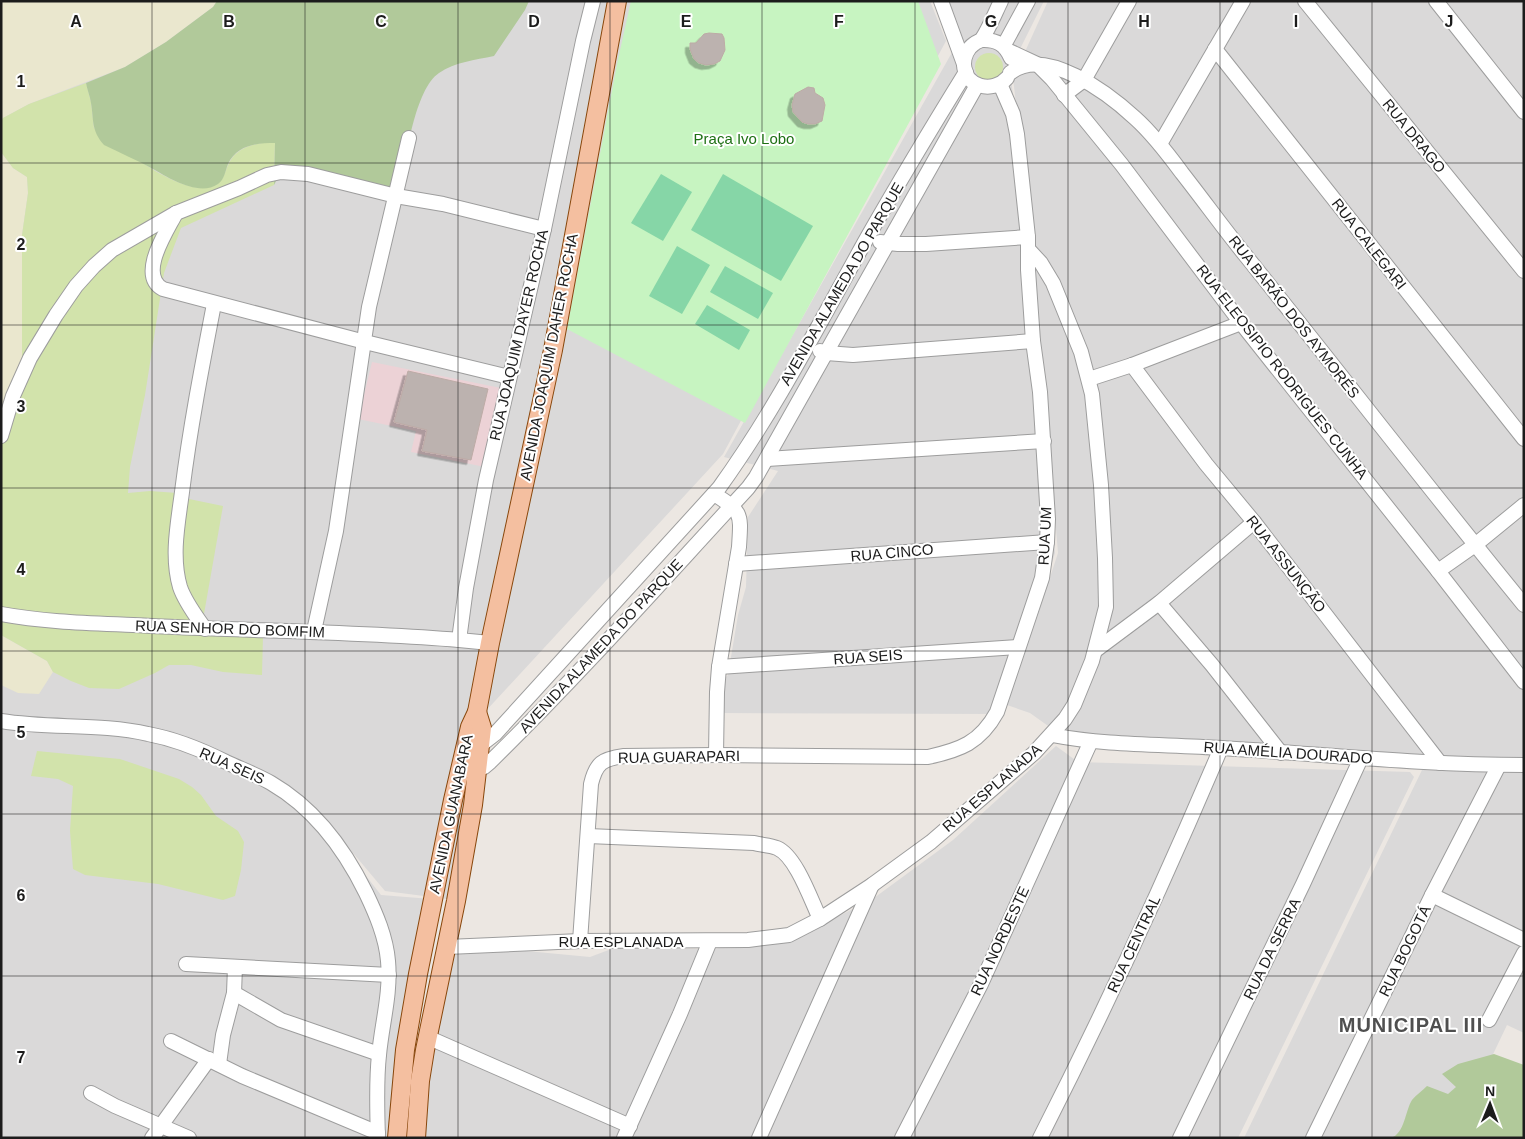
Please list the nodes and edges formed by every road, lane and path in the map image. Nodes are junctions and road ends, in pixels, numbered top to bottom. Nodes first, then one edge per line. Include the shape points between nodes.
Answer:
1 (593, 1) edge
2 (617, 1) edge
3 (941, 1) edge
4 (1001, 1) edge
5 (1028, 1) edge
6 (1129, 1) edge
7 (1243, 1) edge
8 (1305, 1) edge
9 (1436, 1) edge
10 (948, 19) junction
11 (977, 42) junction
12 (1006, 48) junction
13 (1215, 49) junction
14 (1037, 64) junction
15 (965, 68) junction
16 (1005, 79) junction
17 (1084, 80) junction
18 (977, 85) junction
19 (1064, 95) junction
20 (1524, 112) edge
21 (409, 138) dead end
22 (1160, 144) junction
23 (396, 196) junction
24 (176, 213) junction
25 (544, 228) junction
26 (867, 239) junction
27 (1028, 243) junction
28 (887, 244) junction
29 (1524, 271) edge
30 (1053, 283) junction
31 (1030, 287) junction
32 (214, 304) junction
33 (1241, 323) junction
34 (1034, 341) junction
35 (365, 342) junction
36 (808, 347) junction
37 (826, 353) junction
38 (1132, 365) junction
39 (510, 377) junction
40 (1089, 380) junction
41 (1, 436) edge
42 (1524, 439) edge
43 (1044, 441) junction
44 (767, 459) junction
45 (714, 494) junction
46 (732, 505) junction
47 (1524, 505) edge
48 (1254, 522) junction
49 (1047, 542) junction
50 (1475, 545) junction
51 (736, 564) junction
52 (1438, 572) junction
53 (1159, 603) junction
54 (1524, 605) edge
55 (1, 614) edge
56 (205, 629) junction
57 (314, 631) junction
58 (459, 640) junction
59 (490, 643) junction
60 (1018, 647) junction
61 (1096, 650) junction
62 (719, 667) junction
63 (1524, 682) edge
64 (478, 712) joint
65 (1, 721) edge
66 (1052, 735) junction
67 (1091, 742) junction
68 (473, 746) junction
69 (1221, 748) junction
70 (1281, 753) junction
71 (716, 755) junction
72 (909, 758) joint
73 (1362, 758) junction
74 (1440, 763) junction
75 (1499, 765) junction
76 (1524, 765) edge
77 (478, 770) junction
78 (460, 773) junction
79 (588, 836) junction
80 (872, 885) junction
81 (1432, 895) junction
82 (820, 919) junction
83 (1524, 940) edge
84 (580, 941) junction
85 (710, 941) junction
86 (447, 947) junction
87 (1524, 953) edge
88 (186, 964) dead end
89 (235, 967) junction
90 (389, 975) junction
91 (234, 993) junction
92 (1489, 1020) dead end
93 (427, 1037) junction
94 (171, 1041) dead end
95 (379, 1054) junction
96 (214, 1062) junction
97 (91, 1093) dead end
98 (162, 1125) junction
99 (627, 1132) edge
100 (378, 1136) edge
101 (761, 1137) edge
102 (152, 1138) edge
103 (189, 1138) edge
104 (397, 1138) edge
105 (416, 1138) edge
106 (902, 1138) edge
107 (1040, 1138) edge
108 (1180, 1138) edge
109 (1313, 1138) edge

1 - 25 street, RUA JOAQUIM DAYER ROCHA
2 - 59 main road, AVENIDA JOAQUIM DAHER ROCHA via 553,350
3 - 10 street
4 - 11 street, AVENIDA ALAMEDA DO PARQUE
5 - 12 street
6 - 17 street
7 - 13 street
8 - 29 street, RUA DRAGO
9 - 20 street
10 - 11 street
10 - 15 street
11 - 12 street via 989,39
11 - 15 street, AVENIDA ALAMEDA DO PARQUE via 968,50
12 - 14 street
12 - 16 street via 1012,58
13 - 22 street
13 - 42 street, RUA CALEGARI
14 - 16 street via 1018,68
14 - 17 street, RUA BARÃO DOS AYMORÉS
14 - 19 street, RUA ELEOSIPIO RODRIGUES CUNHA
15 - 18 street
15 - 26 street, AVENIDA ALAMEDA DO PARQUE
16 - 18 street via 992,87
16 - 27 street, RUA UM via 1017,134
17 - 19 street
17 - 22 street, RUA BARÃO DOS AYMORÉS via 1136,118
18 - 28 street, AVENIDA ALAMEDA DO PARQUE
19 - 33 street, RUA ELEOSIPIO RODRIGUES CUNHA via 1122,165
21 - 23 street
22 - 50 street, RUA BARÃO DOS AYMORÉS
23 - 24 street via 308,174 281,172
23 - 25 street
23 - 35 street via 369,307
24 - 32 street via 154,262 154,281 168,290
24 - 41 street via 112,250 76,286 30,358 13,396
25 - 39 street, RUA JOAQUIM DAYER ROCHA
26 - 28 street
26 - 36 street, AVENIDA ALAMEDA DO PARQUE
27 - 28 street
27 - 30 street, RUA ESPLANADA
27 - 31 street, RUA UM
28 - 37 street, AVENIDA ALAMEDA DO PARQUE
30 - 31 street
30 - 40 street, RUA ESPLANADA
31 - 34 street, RUA UM
32 - 35 street
32 - 56 street via 184,474 176,554 180,586
33 - 38 street
33 - 52 street, RUA ELEOSIPIO RODRIGUES CUNHA
34 - 37 street via 853,355
34 - 43 street, RUA UM
35 - 39 street
35 - 57 street via 336,531
36 - 37 street
36 - 45 street, AVENIDA ALAMEDA DO PARQUE via 739,460
37 - 44 street, AVENIDA ALAMEDA DO PARQUE
38 - 40 street
38 - 48 street, RUA ASSUNÇÃO
39 - 58 street, RUA JOAQUIM DAYER ROCHA via 484,490
40 - 61 street, RUA ESPLANADA via 1101,485 1105,558 1106,607
43 - 44 street
43 - 49 street, RUA UM
44 - 46 street, AVENIDA ALAMEDA DO PARQUE
45 - 46 street
45 - 68 street, AVENIDA ALAMEDA DO PARQUE via 495,734
46 - 51 street via 738,512 740,524
46 - 77 street, AVENIDA ALAMEDA DO PARQUE via 527,724
47 - 50 street
48 - 53 street
48 - 74 street, RUA ASSUNÇÃO
49 - 51 street, RUA CINCO
49 - 60 street, RUA UM via 1042,578
50 - 52 street
50 - 54 street, RUA BARÃO DOS AYMORÉS
51 - 62 street
52 - 63 street, RUA ELEOSIPIO RODRIGUES CUNHA
53 - 61 street
53 - 70 street
55 - 56 street, RUA SENHOR DO BOMFIM via 42,620
56 - 57 street, RUA SENHOR DO BOMFIM
57 - 58 street, RUA SENHOR DO BOMFIM
58 - 59 street
59 - 64 main road, AVENIDA JOAQUIM DAHER ROCHA
60 - 62 street, RUA SEIS
60 - 72 street, RUA UM via 997,712 979,737 948,752
61 - 66 street, RUA ESPLANADA via 1074,704
62 - 71 street
64 - 68 main road, AVENIDA GUANABARA via 482,728
65 - 90 street, RUA SEIS via 148,734 187,746 270,783 307,809 341,848 374,911 384,938
66 - 67 street, RUA AMÉLIA DOURADO
66 - 80 street, RUA ESPLANADA via 931,842
67 - 69 street, RUA AMÉLIA DOURADO
67 - 106 street, RUA NORDESTE via 981,984
68 - 77 main road, AVENIDA GUANABARA
68 - 78 main road, AVENIDA GUANABARA
69 - 70 street, RUA AMÉLIA DOURADO
69 - 107 street, RUA CENTRAL via 1165,878
70 - 73 street, RUA AMÉLIA DOURADO
71 - 72 street, RUA GUARAPARI
71 - 79 street, RUA GUARAPARI via 624,756 604,761 597,766 592,784
73 - 74 street, RUA AMÉLIA DOURADO
73 - 108 street, RUA DA SERRA
74 - 75 street, RUA AMÉLIA DOURADO
75 - 76 street, RUA AMÉLIA DOURADO
75 - 81 street, RUA BOGOTÁ
77 - 78 street, AVENIDA ALAMEDA DO PARQUE
77 - 86 main road, AVENIDA GUANABARA
78 - 104 main road, AVENIDA GUANABARA via 407,1032
79 - 82 street via 754,844 777,848 794,865
79 - 84 street, RUA GUARAPARI
80 - 82 street, RUA ESPLANADA
80 - 101 street
81 - 83 street
81 - 109 street, RUA BOGOTÁ
82 - 85 street, RUA ESPLANADA via 802,930 778,938
84 - 85 street, RUA ESPLANADA
84 - 86 street, RUA ESPLANADA
85 - 99 street
86 - 93 main road, AVENIDA GUANABARA
87 - 92 street
88 - 89 street
89 - 90 street
89 - 91 street
90 - 95 street, RUA SEIS
91 - 95 street via 281,1020
91 - 96 street
93 - 99 street
93 - 105 main road, AVENIDA GUANABARA
94 - 96 street
95 - 100 street, RUA SEIS
96 - 98 street
96 - 100 street
97 - 98 street
98 - 102 street
98 - 103 street

